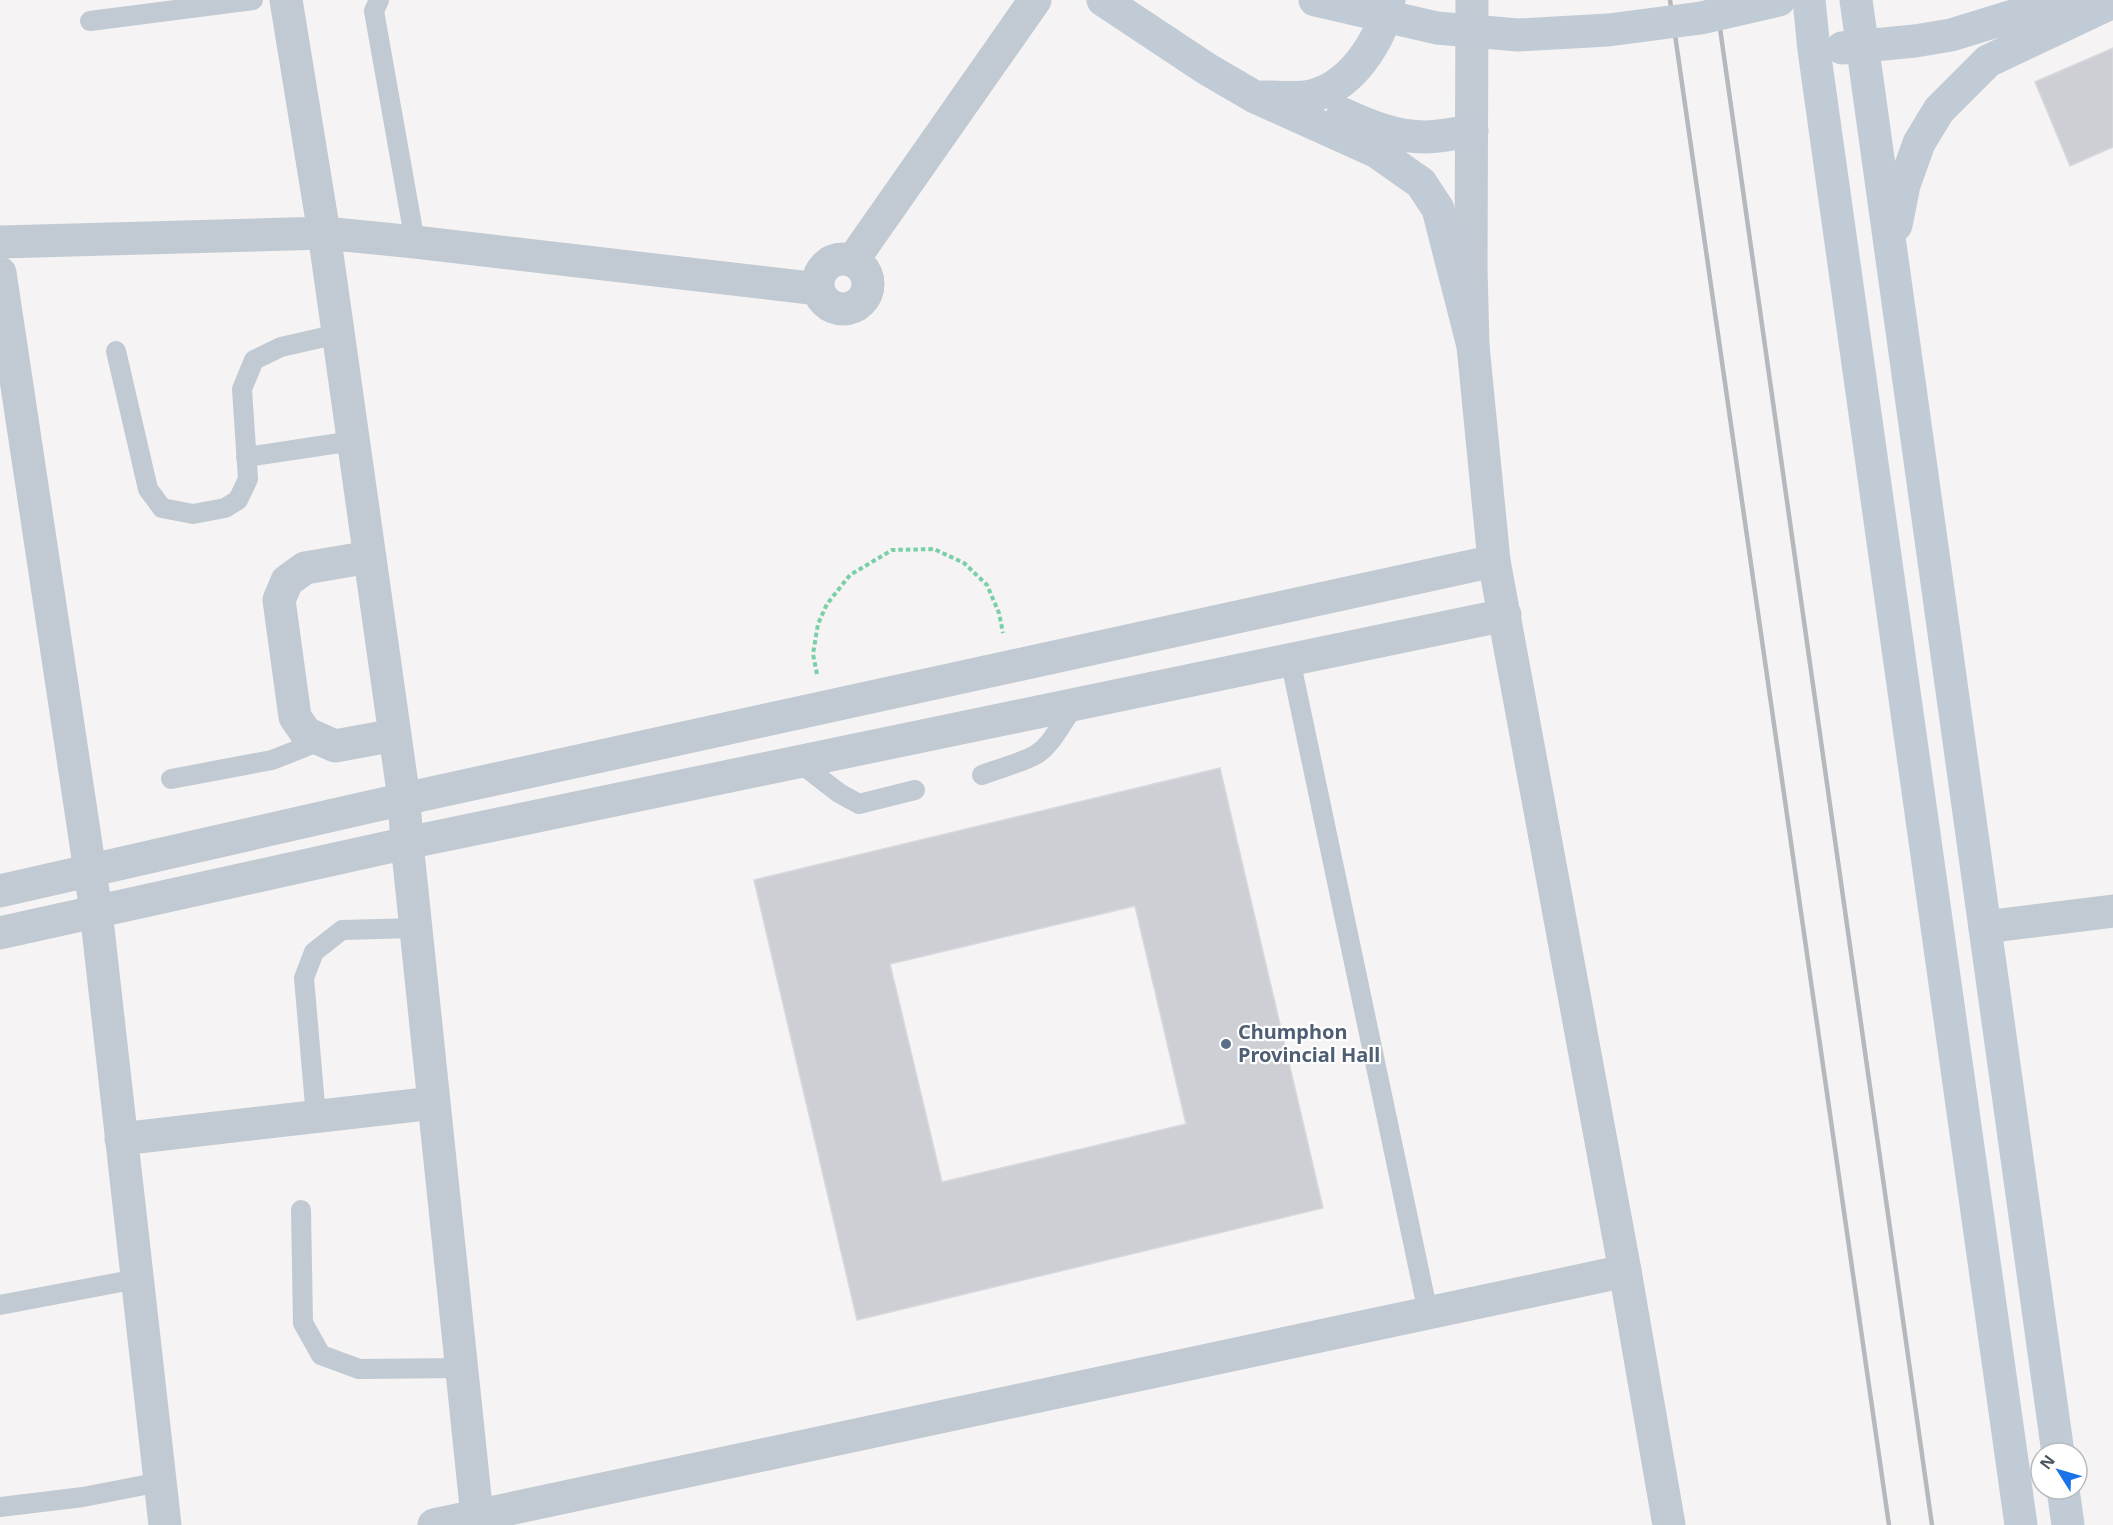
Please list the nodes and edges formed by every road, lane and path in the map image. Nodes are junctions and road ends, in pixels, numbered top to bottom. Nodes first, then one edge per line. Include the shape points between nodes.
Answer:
1 (253, 0) edge
2 (286, 0) edge
3 (379, 0) edge
4 (1035, 0) edge
5 (1103, 0) edge
6 (1315, 0) edge
7 (1389, 0) edge
8 (1472, 0) edge
9 (1779, 0) edge
10 (1809, 0) edge
11 (1856, 0) edge
12 (2065, 0) edge
13 (2113, 2) edge
14 (90, 21) dead end
15 (1863, 46) junction
16 (1814, 50) junction
17 (1256, 97) junction
18 (1306, 97) junction
19 (1472, 131) junction
20 (324, 233) junction
21 (0, 242) edge
22 (415, 242) junction
23 (1891, 246) junction
24 (0, 273) edge
25 (338, 334) junction
26 (1473, 346) junction
27 (116, 351) dead end
28 (6, 357) edge
29 (353, 441) junction
30 (246, 457) junction
31 (370, 557) junction
32 (1494, 561) junction
33 (1505, 615) junction
34 (1290, 659) junction
35 (1010, 666) junction
36 (1078, 703) junction
37 (823, 708) junction
38 (775, 718) junction
39 (395, 735) junction
40 (321, 741) junction
41 (785, 764) junction
42 (982, 774) dead end
43 (171, 779) dead end
44 (915, 790) dead end
45 (404, 799) junction
46 (407, 843) junction
47 (91, 871) junction
48 (0, 891) edge
49 (96, 911) junction
50 (2113, 911) edge
51 (1986, 927) junction
52 (416, 928) junction
53 (0, 933) edge
54 (434, 1103) junction
55 (316, 1117) junction
56 (122, 1139) junction
57 (301, 1210) dead end
58 (1625, 1271) junction
59 (137, 1279) junction
60 (0, 1305) edge
61 (1428, 1313) junction
62 (462, 1368) junction
63 (2056, 1441) edge
64 (2028, 1477) edge
65 (160, 1482) junction
66 (2065, 1501) edge
67 (0, 1507) edge
68 (477, 1516) junction
69 (165, 1525) edge
70 (435, 1525) edge
71 (1669, 1525) edge
72 (2021, 1525) edge
73 (2068, 1525) edge

1 - 14 lane
2 - 20 street
3 - 22 lane via 374,10
4 - 22 street via 853,260 862,267 868,282 868,291 855,306 838,309 824,300 818,289
5 - 17 main road
6 - 9 main road, bridge via 1437,28 1518,34 1620,29 1701,18
7 - 18 main road via 1385,21 1368,54 1342,80
8 - 19 street
10 - 16 main road
11 - 15 main road
12 - 15 main road via 1951,35
13 - 23 main road via 1988,61 1939,110 1920,143 1904,185
15 - 16 main road
15 - 23 main road
16 - 64 main road
17 - 18 main road
17 - 26 main road via 1377,152 1421,183 1438,209
18 - 19 main road via 1368,126 1399,134 1426,137
19 - 26 street
20 - 21 street
20 - 22 street
20 - 25 street
23 - 51 main road
24 - 28 street
25 - 29 street
25 - 30 lane via 281,347 254,360 242,389
26 - 32 street
27 - 30 lane via 148,489 162,508 193,514 225,508 238,500 248,479
28 - 47 street
29 - 30 lane
29 - 31 street
31 - 39 street
31 - 40 street via 305,568 287,581 279,600 295,717 306,733
32 - 33 street
32 - 35 street
33 - 34 street
33 - 58 street
34 - 36 street
34 - 61 lane
35 - 37 street
35 - 37 path via 999,613 987,585 964,563 934,549 892,550 850,575 822,614 813,654
36 - 41 street
36 - 42 lane via 1037,754
37 - 38 street
38 - 41 street
38 - 45 street
39 - 40 street via 335,746
39 - 45 street
40 - 43 lane via 272,760
41 - 44 lane via 808,769 859,804
41 - 46 street
45 - 46 street
45 - 47 street
46 - 49 street
46 - 52 street
47 - 48 street
47 - 49 street
49 - 53 street
49 - 56 street
50 - 51 street
51 - 63 main road
52 - 54 street
52 - 55 lane via 342,930 314,952 304,978
54 - 55 street
54 - 62 street
55 - 56 street
56 - 59 street
57 - 62 lane via 303,1323 321,1355 359,1369
58 - 61 street
58 - 71 street
59 - 60 lane
59 - 65 street
61 - 68 street
62 - 68 street
64 - 72 main road
65 - 67 lane
65 - 69 street
66 - 73 main road
68 - 70 street

